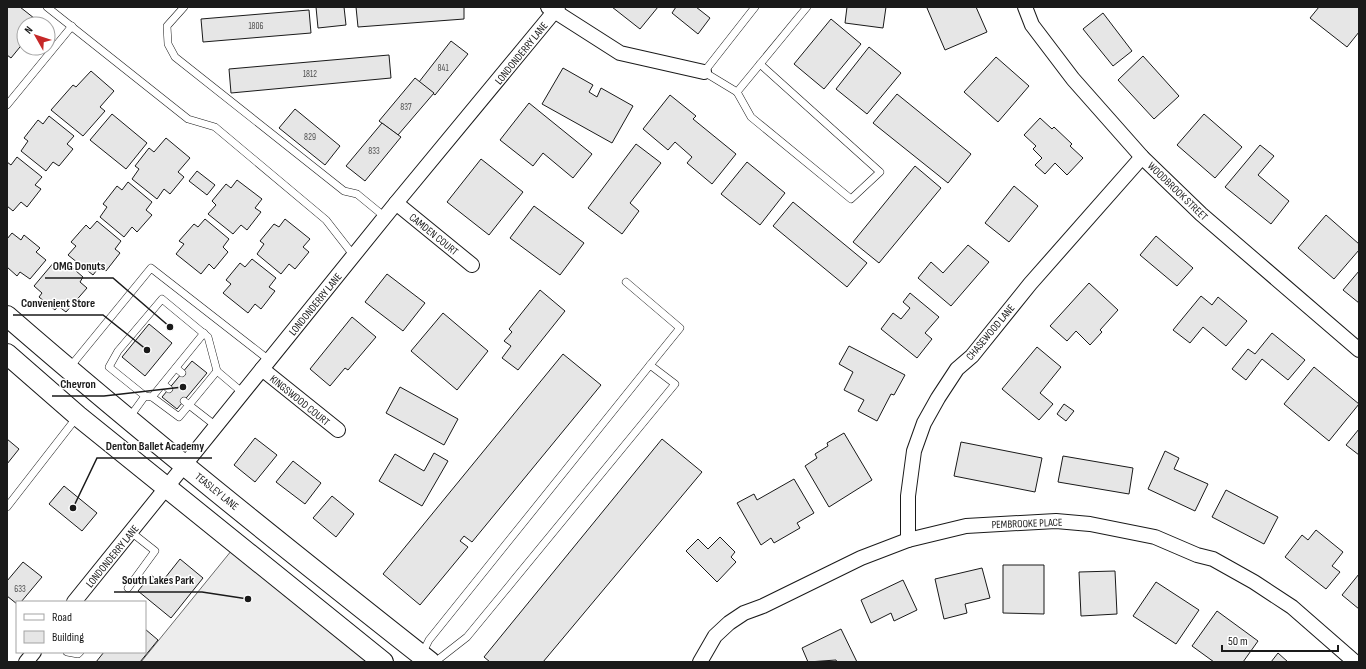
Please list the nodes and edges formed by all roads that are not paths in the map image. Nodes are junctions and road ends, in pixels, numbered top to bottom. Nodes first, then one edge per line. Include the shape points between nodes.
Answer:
1 (47, 7) edge
2 (184, 7) edge
3 (755, 7) edge
4 (806, 7) edge
5 (1025, 7) edge
6 (553, 9) edge
7 (72, 26) junction
8 (760, 64) junction
9 (704, 72) junction
10 (737, 92) junction
11 (7, 105) edge
12 (1142, 157) junction
13 (396, 203) junction
14 (385, 217) junction
15 (354, 256) junction
16 (472, 265) dead end
17 (626, 282) dead end
18 (7, 316) edge
19 (204, 333) junction
20 (1359, 350) edge
21 (7, 354) edge
22 (266, 365) junction
23 (650, 365) junction
24 (176, 368) junction
25 (68, 369) junction
26 (217, 371) junction
27 (182, 373) dead end
28 (163, 384) junction
29 (169, 389) dead end
30 (243, 393) junction
31 (149, 397) junction
32 (187, 403) junction
33 (78, 416) junction
34 (129, 418) junction
35 (216, 426) junction
36 (338, 430) dead end
37 (185, 465) junction
38 (167, 488) junction
39 (7, 506) edge
40 (131, 532) junction
41 (908, 540) junction
42 (128, 588) dead end
43 (79, 600) edge
44 (33, 653) edge
45 (425, 660) edge
46 (26, 662) edge
47 (383, 662) edge
48 (700, 662) edge
49 (1355, 662) edge

1 - 7 lane
2 - 14 lane via 167,26 168,44 175,57 344,191 357,194
3 - 9 lane
4 - 8 lane
5 - 12 street, WOODBROOK STREET via 1032,25 1073,79
6 - 9 street via 620,53
6 - 13 street, LONDONDERRY LANE
7 - 11 lane
7 - 15 lane via 188,119 215,127 326,220
8 - 10 lane
8 - 10 lane via 880,172 851,199 751,117
9 - 10 lane
12 - 20 street, WOODBROOK STREET via 1201,214
12 - 41 street, CHASEWOOD LANE via 1030,284 972,356 958,369 938,398 924,423 914,451 908,496
13 - 14 street, LONDONDERRY LANE
13 - 16 street, CAMDEN COURT
14 - 15 street, LONDONDERRY LANE
15 - 22 street, LONDONDERRY LANE
17 - 23 lane via 680,328
18 - 25 main road, TEASLEY LANE
19 - 24 lane
19 - 26 lane via 208,337
19 - 31 lane via 162,299 118,352 109,367
21 - 33 main road
22 - 25 lane via 151,268
22 - 30 street, LONDONDERRY LANE
22 - 36 street, KINGSWOOD COURT
23 - 45 lane via 429,640
23 - 45 lane via 675,384 467,637
24 - 27 lane
24 - 28 lane
25 - 34 main road, TEASLEY LANE
26 - 30 lane
26 - 32 lane
28 - 29 lane
28 - 31 lane
30 - 35 street, LONDONDERRY LANE
31 - 32 lane via 179,418
31 - 34 lane
32 - 35 lane
33 - 38 main road
33 - 39 lane
34 - 37 main road, TEASLEY LANE
35 - 37 street, LONDONDERRY LANE
37 - 38 street, LONDONDERRY LANE
37 - 45 main road, TEASLEY LANE
38 - 40 street, LONDONDERRY LANE
38 - 47 main road
40 - 42 lane via 156,551
40 - 43 street, LONDONDERRY LANE
41 - 48 street, PEMBROOKE PLACE via 861,558 744,613 715,636
41 - 49 street, PEMBROOKE PLACE via 966,526 1056,521 1090,524 1155,537 1213,559 1254,582 1292,607
44 - 46 street

